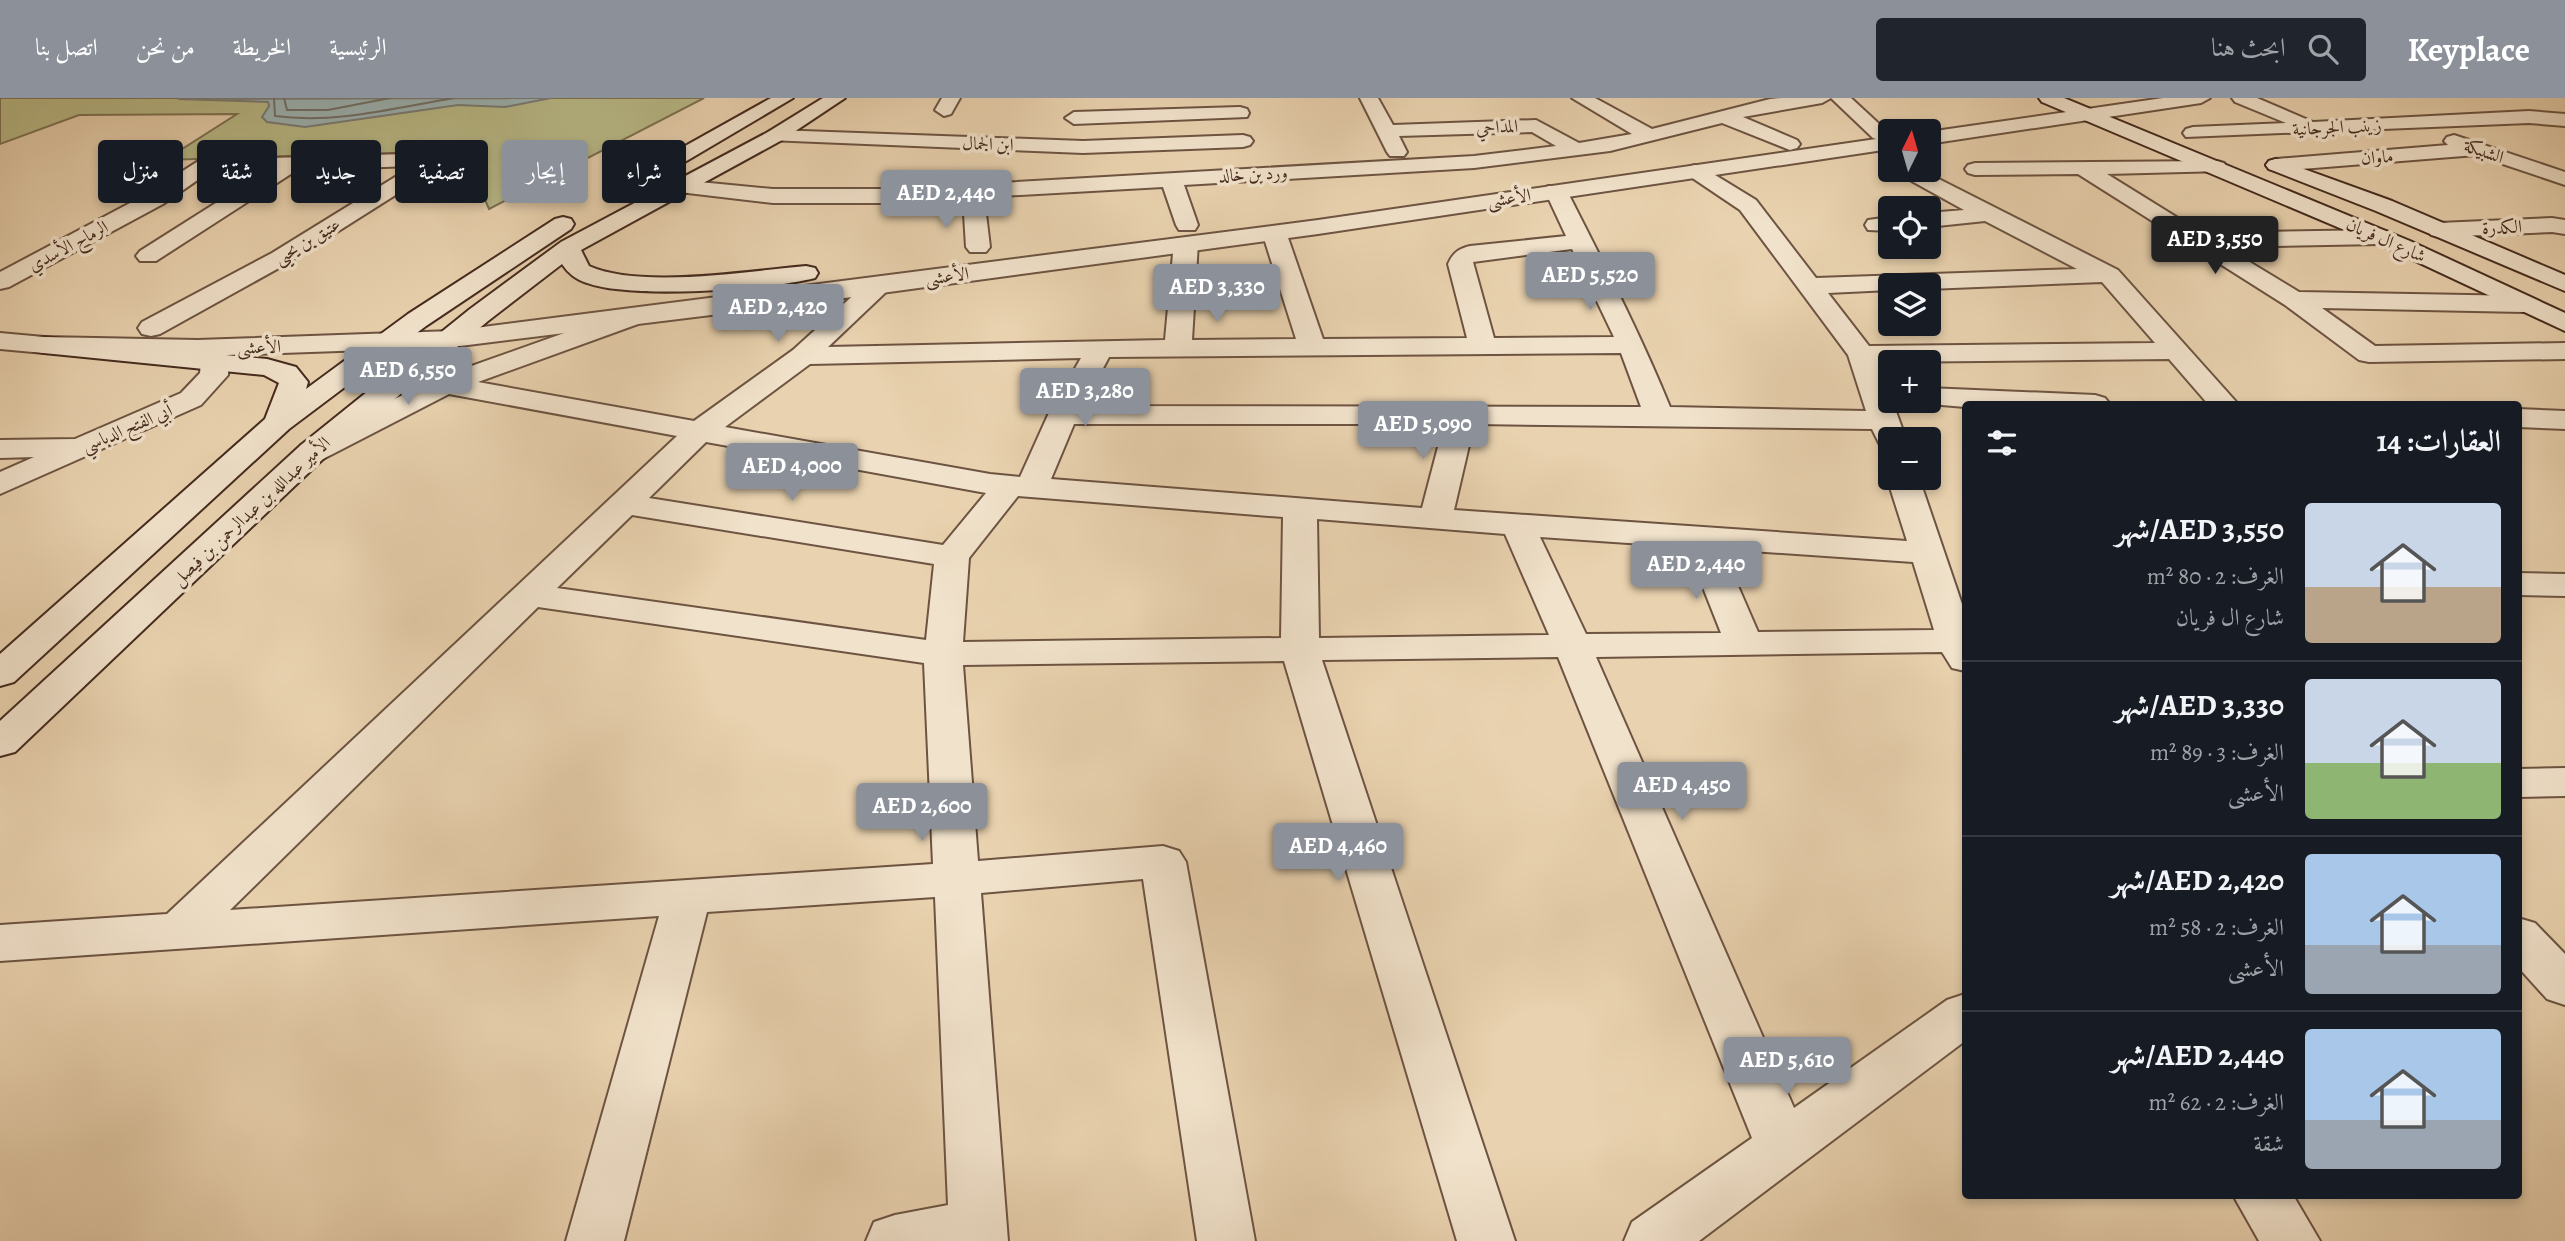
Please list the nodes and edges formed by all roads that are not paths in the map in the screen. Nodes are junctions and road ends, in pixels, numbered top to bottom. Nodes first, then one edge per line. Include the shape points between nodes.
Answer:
1 (783, 98) edge
2 (836, 98) edge
3 (1080, 98) edge
4 (1625, 98) edge
5 (1822, 98) edge
6 (1840, 98) edge
7 (2048, 98) edge
8 (2201, 98) edge
9 (2241, 98) edge
10 (1586, 101) edge
11 (2486, 102) dead end
12 (1372, 103) edge
13 (1562, 104) dead end
14 (1239, 105) edge
15 (2108, 105) edge
16 (1537, 107) dead end
17 (1718, 108) junction
18 (1512, 110) dead end
19 (2529, 117) junction
20 (1074, 118) junction
21 (2565, 120) edge
22 (2403, 123) junction
23 (1941, 127) edge
24 (2177, 127) junction
25 (1452, 128) junction
26 (2315, 128) junction
27 (1386, 131) junction
28 (2565, 131) edge
29 (871, 133) junction
30 (1651, 135) junction
31 (775, 136) junction
32 (1941, 136) edge
33 (1878, 137) edge
34 (1878, 140) edge
35 (1878, 140) edge
36 (1243, 141) junction
37 (1790, 144) junction
38 (1609, 145) junction
39 (1083, 147) junction
40 (2479, 149) junction
41 (1577, 150) junction
42 (2425, 153) junction
43 (853, 156) dead end
44 (1513, 159) junction
45 (381, 161) edge
46 (1652, 163) junction
47 (291, 165) edge
48 (2276, 165) junction
49 (1404, 166) junction
50 (2217, 167) junction
51 (2082, 168) junction
52 (1975, 169) dead end
53 (197, 171) edge
54 (1695, 171) junction
55 (1255, 174) junction
56 (1171, 179) junction
57 (2565, 179) edge
58 (686, 182) edge
59 (1929, 182) edge
60 (1096, 184) junction
61 (1549, 185) junction
62 (686, 187) edge
63 (973, 191) junction
64 (381, 195) edge
65 (2565, 198) edge
66 (368, 203) edge
67 (648, 203) edge
68 (1989, 214) junction
69 (1941, 219) edge
70 (2565, 227) edge
71 (2439, 230) junction
72 (1274, 232) junction
73 (1186, 234) junction
74 (2381, 237) junction
75 (1062, 238) dead end
76 (2199, 240) junction
77 (1581, 241) junction
78 (1006, 244) dead end
79 (569, 247) junction
80 (978, 247) junction
81 (952, 251) dead end
82 (148, 256) dead end
83 (859, 265) dead end
84 (806, 273) junction
85 (2109, 275) junction
86 (0, 282) edge
87 (2565, 284) edge
88 (878, 286) junction
89 (1809, 286) junction
90 (2294, 300) junction
91 (2524, 304) junction
92 (479, 315) junction
93 (629, 318) junction
94 (0, 320) edge
95 (417, 320) junction
96 (2565, 323) edge
97 (151, 328) junction
98 (452, 339) junction
99 (0, 341) edge
100 (387, 342) junction
101 (1631, 345) junction
102 (1483, 346) junction
103 (1312, 347) junction
104 (1178, 348) junction
105 (1100, 349) junction
106 (2176, 351) junction
107 (2565, 351) edge
108 (206, 354) junction
109 (1861, 354) junction
110 (803, 356) junction
111 (445, 385) junction
112 (1878, 395) edge
113 (1941, 398) edge
114 (2023, 401) edge
115 (2219, 401) edge
116 (1878, 412) edge
117 (1063, 415) junction
118 (1461, 415) junction
119 (1659, 416) junction
120 (2522, 418) edge
121 (2565, 419) edge
122 (278, 424) junction
123 (700, 431) junction
124 (81, 447) junction
125 (0, 449) edge
126 (312, 452) junction
127 (0, 484) edge
128 (1020, 487) junction
129 (1907, 490) edge
130 (624, 504) junction
131 (1300, 508) junction
132 (1436, 518) junction
133 (1518, 525) junction
134 (1700, 537) junction
135 (952, 556) junction
136 (1929, 558) junction
137 (1962, 564) edge
138 (2522, 584) edge
139 (2565, 585) edge
140 (529, 595) junction
141 (1744, 644) junction
142 (1573, 646) junction
143 (1300, 650) junction
144 (1961, 651) edge
145 (943, 654) junction
146 (0, 674) edge
147 (0, 743) edge
148 (2565, 782) edge
149 (2522, 783) edge
150 (957, 879) junction
151 (688, 897) junction
152 (177, 933) junction
153 (2522, 939) edge
154 (0, 943) edge
155 (2565, 986) edge
156 (1962, 1015) edge
157 (1783, 1147) junction
158 (2264, 1199) edge
159 (978, 1233) edge
160 (595, 1241) edge
161 (895, 1241) edge
162 (1226, 1241) edge
163 (1486, 1241) edge
164 (1653, 1241) edge
165 (2291, 1241) edge

1 - 95 street via 564,223
2 - 31 street, الأمير عبدالله بن عبدالرحمن بن فيصل
3 - 20 street via 1070,108
4 - 10 street
5 - 17 street, ورد بن خالد via 1744,111
6 - 33 street
7 - 15 street, شارع ال فريان
8 - 15 street
9 - 26 street
10 - 13 street
10 - 30 street
11 - 19 street
12 - 25 street, المداحي
12 - 27 street
14 - 20 street
14 - 36 street
15 - 23 street
15 - 24 street, شارع ال فريان
15 - 32 street
15 - 50 street, شارع ال فريان
16 - 18 street
17 - 30 street, ورد بن خالد
17 - 37 street
19 - 21 street, زينب الجرجانية
19 - 22 street, زينب الجرجانية
19 - 28 street
20 - 39 street
22 - 26 street, زينب الجرجانية
22 - 40 street, الشبيكة
24 - 26 street, زينب الجرجانية
24 - 48 street, شارع ال فريان
25 - 27 street, المداحي
25 - 41 street, المداحي via 1536,126
27 - 49 street
29 - 31 street, ابن الجمال
29 - 39 street, ابن الجمال
29 - 43 street
30 - 38 street, ورد بن خالد
31 - 58 street, الأمير عبدالله بن عبدالرحمن بن فيصل
34 - 37 street, الأعشى
35 - 54 street, الأعشى
36 - 39 street, ابن الجمال
36 - 55 street
37 - 46 street, الأعشى
38 - 41 street, ورد بن خالد
38 - 46 street
39 - 60 street
40 - 42 street, ماوان
40 - 57 street, الشبيكة
41 - 44 street, ورد بن خالد
42 - 48 street, ماوان
42 - 65 street
44 - 49 street, ورد بن خالد
44 - 61 street
45 - 64 street, عتيق بن يحيى via 439,159
46 - 61 street, الأعشى
47 - 82 street
48 - 71 street, شارع ال فريان
49 - 55 street, ورد بن خالد
50 - 51 street
50 - 74 street, شارع ال فريان
51 - 52 street
51 - 76 street
53 - 86 street, الرماح الأسدي via 155,199
54 - 61 street, الأعشى
54 - 89 street via 1748,205
55 - 56 street, ورد بن خالد
56 - 60 street, ورد بن خالد
56 - 73 street
59 - 68 street
60 - 63 street, ورد بن خالد
61 - 72 street, الأعشى
61 - 73 street, الأعشى
61 - 77 street
62 - 63 street, ورد بن خالد via 838,198
63 - 80 street
66 - 97 street, عتيق بن يحيى via 280,258
67 - 79 street, الأمير عبدالله بن عبدالرحمن بن فيصل
68 - 69 street
68 - 85 street
70 - 71 street, الكدرة
71 - 87 street, شارع ال فريان
72 - 73 street, الأعشى
72 - 103 street
73 - 75 street, الأعشى
73 - 88 street, الأعشى
73 - 104 street
74 - 76 street
74 - 91 street, شارع ال فريان
76 - 90 street
77 - 101 street
77 - 102 street via 1471,253 1463,258 1460,264
78 - 80 street, الأعشى
79 - 84 street via 582,273 614,281 699,282
79 - 92 street, الأمير عبدالله بن عبدالرحمن بن فيصل
80 - 81 street, الأعشى
83 - 84 street, الأعشى
84 - 92 street, الأعشى
85 - 89 street
85 - 106 street
88 - 93 street, الأعشى
88 - 110 street
89 - 109 street
90 - 91 street
90 - 107 street via 2369,354
91 - 96 street, شارع ال فريان
92 - 95 street, الأعشى
92 - 98 street, الأمير عبدالله بن عبدالرحمن بن فيصل
93 - 98 street, الأعشى
93 - 111 street
94 - 97 street, الأعشى
95 - 97 street, الأعشى
95 - 100 street
98 - 100 street, الأعشى
98 - 126 street, الأمير عبدالله بن عبدالرحمن بن فيصل
99 - 108 street
100 - 108 street, الأعشى
100 - 122 street
101 - 102 street
101 - 119 street
102 - 103 street
103 - 104 street
104 - 105 street
105 - 110 street
105 - 117 street
106 - 109 street
106 - 115 street
108 - 122 street via 286,373 294,382
108 - 124 street, أبي الفتح الدباسي via 214,375 191,399
109 - 112 street
110 - 123 street
111 - 123 street
111 - 126 street
113 - 114 street
116 - 119 street
117 - 118 street
117 - 128 street
118 - 119 street
118 - 132 street
120 - 121 street
122 - 146 street
123 - 128 street
123 - 130 street
124 - 125 street
124 - 127 street, أبي الفتح الدباسي
126 - 147 street, الأمير عبدالله بن عبدالرحمن بن فيصل
128 - 131 street
128 - 135 street
129 - 136 street
130 - 135 street
130 - 140 street
131 - 132 street
131 - 143 street
132 - 133 street
133 - 134 street
133 - 142 street
134 - 136 street
134 - 141 street
135 - 145 street
136 - 137 street
136 - 144 street
138 - 139 street
140 - 145 street
140 - 152 street
141 - 142 street
141 - 144 street
142 - 143 street
142 - 157 street
143 - 145 street
143 - 163 street
145 - 150 street
148 - 149 street
150 - 151 street
150 - 159 street
150 - 162 street via 1163,862
151 - 152 street
151 - 160 street
152 - 154 street
153 - 155 street
156 - 157 street
157 - 164 street
158 - 165 street
159 - 161 street

